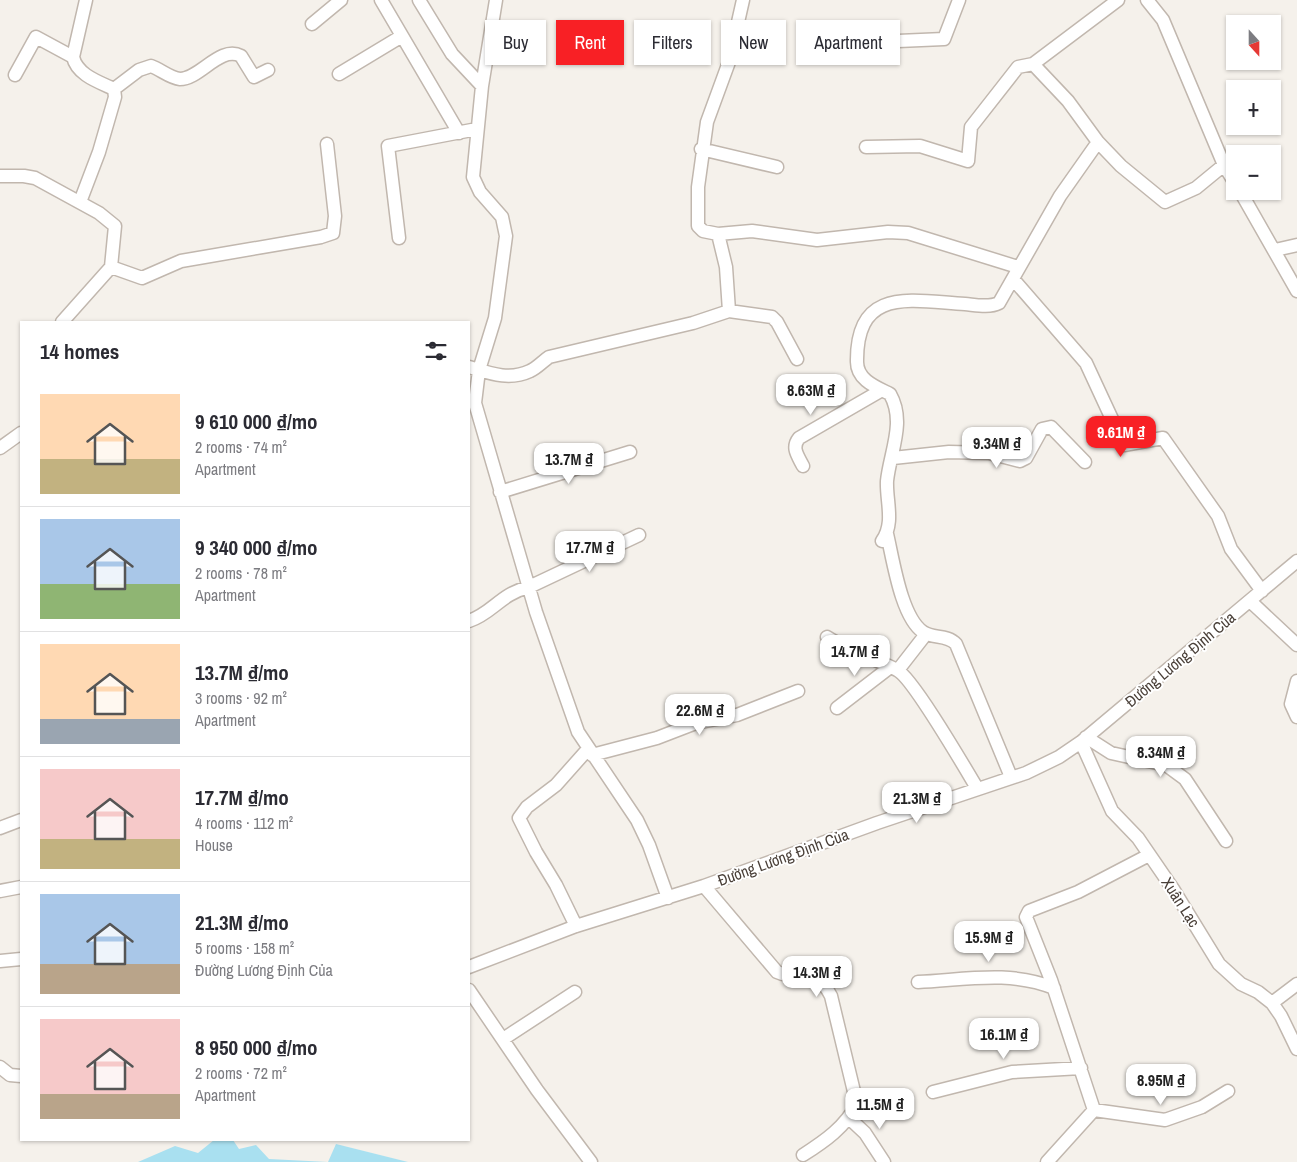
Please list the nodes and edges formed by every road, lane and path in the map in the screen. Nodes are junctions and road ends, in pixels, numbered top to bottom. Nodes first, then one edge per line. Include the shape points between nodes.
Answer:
1 (86, 0) edge
2 (341, 0) edge
3 (381, 0) edge
4 (419, 0) edge
5 (496, 0) edge
6 (743, 0) edge
7 (959, 0) edge
8 (1118, 0) edge
9 (1147, 0) edge
10 (312, 24) dead end
11 (402, 36) junction
12 (900, 41) edge
13 (73, 57) junction
14 (1033, 64) junction
15 (268, 70) dead end
16 (339, 74) dead end
17 (15, 75) dead end
18 (482, 86) junction
19 (114, 89) junction
20 (477, 129) junction
21 (460, 133) junction
22 (1098, 142) junction
23 (327, 144) dead end
24 (866, 147) dead end
25 (702, 149) junction
26 (1224, 166) junction
27 (777, 168) dead end
28 (1226, 169) edge
29 (0, 176) edge
30 (1245, 200) edge
31 (80, 202) junction
32 (718, 234) junction
33 (399, 238) dead end
34 (1297, 245) edge
35 (1275, 250) junction
36 (111, 267) junction
37 (1016, 273) junction
38 (1297, 290) edge
39 (729, 311) junction
40 (63, 321) edge
41 (797, 359) dead end
42 (474, 368) edge
43 (882, 390) junction
44 (20, 434) edge
45 (0, 448) edge
46 (630, 452) dead end
47 (893, 458) junction
48 (1085, 462) dead end
49 (803, 466) dead end
50 (500, 492) junction
51 (639, 535) dead end
52 (1297, 561) edge
53 (529, 587) junction
54 (1262, 591) junction
55 (1250, 601) junction
56 (470, 621) edge
57 (926, 634) junction
58 (827, 637) dead end
59 (1297, 645) edge
60 (894, 669) junction
61 (1297, 681) edge
62 (798, 692) dead end
63 (837, 708) dead end
64 (1297, 716) edge
65 (1083, 739) junction
66 (590, 752) junction
67 (1011, 777) junction
68 (977, 788) junction
69 (20, 820) edge
70 (0, 828) edge
71 (1226, 841) dead end
72 (1149, 855) junction
73 (704, 886) junction
74 (20, 887) edge
75 (0, 891) edge
76 (668, 898) junction
77 (576, 926) junction
78 (20, 958) edge
79 (0, 960) edge
80 (470, 967) edge
81 (918, 982) dead end
82 (1297, 984) edge
83 (1054, 988) junction
84 (470, 991) edge
85 (575, 992) dead end
86 (1272, 1003) junction
87 (503, 1039) junction
88 (1297, 1049) edge
89 (1081, 1068) junction
90 (1, 1071) edge
91 (20, 1076) edge
92 (1228, 1091) dead end
93 (933, 1092) dead end
94 (1094, 1110) junction
95 (848, 1118) junction
96 (803, 1155) dead end
97 (591, 1162) edge
98 (884, 1162) edge
99 (1047, 1162) edge

1 - 13 street
2 - 10 street
3 - 11 street
4 - 18 street via 452,54
5 - 18 street
6 - 25 street via 736,35 706,122
7 - 12 street via 944,39
8 - 14 street
9 - 26 street via 1163,20
11 - 16 street
11 - 21 street
13 - 17 street via 36,37
13 - 19 street via 78,69
14 - 22 street via 1068,101
14 - 24 street via 1018,68 971,127 968,161 920,146
15 - 19 street via 254,77 241,56 233,54 185,78 145,67
18 - 20 street
19 - 31 street via 115,97 99,152
20 - 21 street
20 - 42 street via 473,177 480,192 502,218 506,236 495,318
21 - 33 street via 388,146
22 - 26 street via 1165,202 1196,188
22 - 37 street via 1076,170
23 - 36 street via 336,216 333,233 181,261 142,278
25 - 27 street
25 - 32 street via 697,222 703,231
26 - 28 street
29 - 31 street via 35,178
30 - 35 street
31 - 36 street via 115,226
32 - 37 street via 752,231 817,240 888,232 908,233
32 - 39 street via 726,267
34 - 35 street
35 - 38 street
36 - 40 street
37 - 43 street via 1003,299 994,305 914,301 876,308 862,330 857,365 863,378
37 - 54 street via 1086,363 1124,445 1163,438 1218,516 1231,550
39 - 41 street via 772,317
39 - 42 street via 693,323 549,357 518,375 497,376
42 - 50 street via 475,403
43 - 47 street via 890,394 897,415
43 - 49 street via 798,438 795,450
44 - 45 street
46 - 50 street
47 - 48 street via 949,452 989,453 1020,461 1026,458 1042,429 1047,427 1055,429
47 - 57 street via 887,487 890,506 884,538 906,605 915,623
50 - 53 street
51 - 53 street
52 - 54 street, Đường Lương Định Của
53 - 56 street via 514,590 484,614
53 - 66 street via 578,732
54 - 55 street, Đường Lương Định Của
55 - 59 street
55 - 65 street, Đường Lương Định Của
57 - 60 street
57 - 67 street via 948,638 956,644
58 - 60 street
60 - 63 street
60 - 68 street via 917,693
61 - 64 street via 1291,704
62 - 66 street via 737,715 696,723 657,738
65 - 67 street, Đường Lương Định Của via 1047,764
65 - 71 street via 1111,753 1166,765 1185,779
65 - 72 street, Xuân Lạc via 1112,811
66 - 76 street via 637,820
66 - 77 street via 527,807 519,818
67 - 68 street, Đường Lương Định Của
68 - 73 street, Đường Lương Định Của
69 - 70 street
72 - 83 street via 1078,892 1027,913 1026,922
72 - 86 street, Xuân Lạc via 1219,964 1241,984
73 - 76 street, Đường Lương Định Của
73 - 95 street via 777,972 814,976 826,985 856,1094 857,1104
74 - 75 street
76 - 77 street, Đường Lương Định Của
77 - 80 street, Đường Lương Định Của
78 - 79 street
81 - 83 street via 976,976 1007,977
82 - 86 street
83 - 89 street
84 - 87 street
85 - 87 street
86 - 88 street, Xuân Lạc
87 - 97 street
89 - 93 street via 1006,1073
89 - 94 street
90 - 91 street
92 - 94 street via 1202,1107 1164,1120
94 - 99 street
95 - 96 street via 831,1136
95 - 98 street via 865,1133

